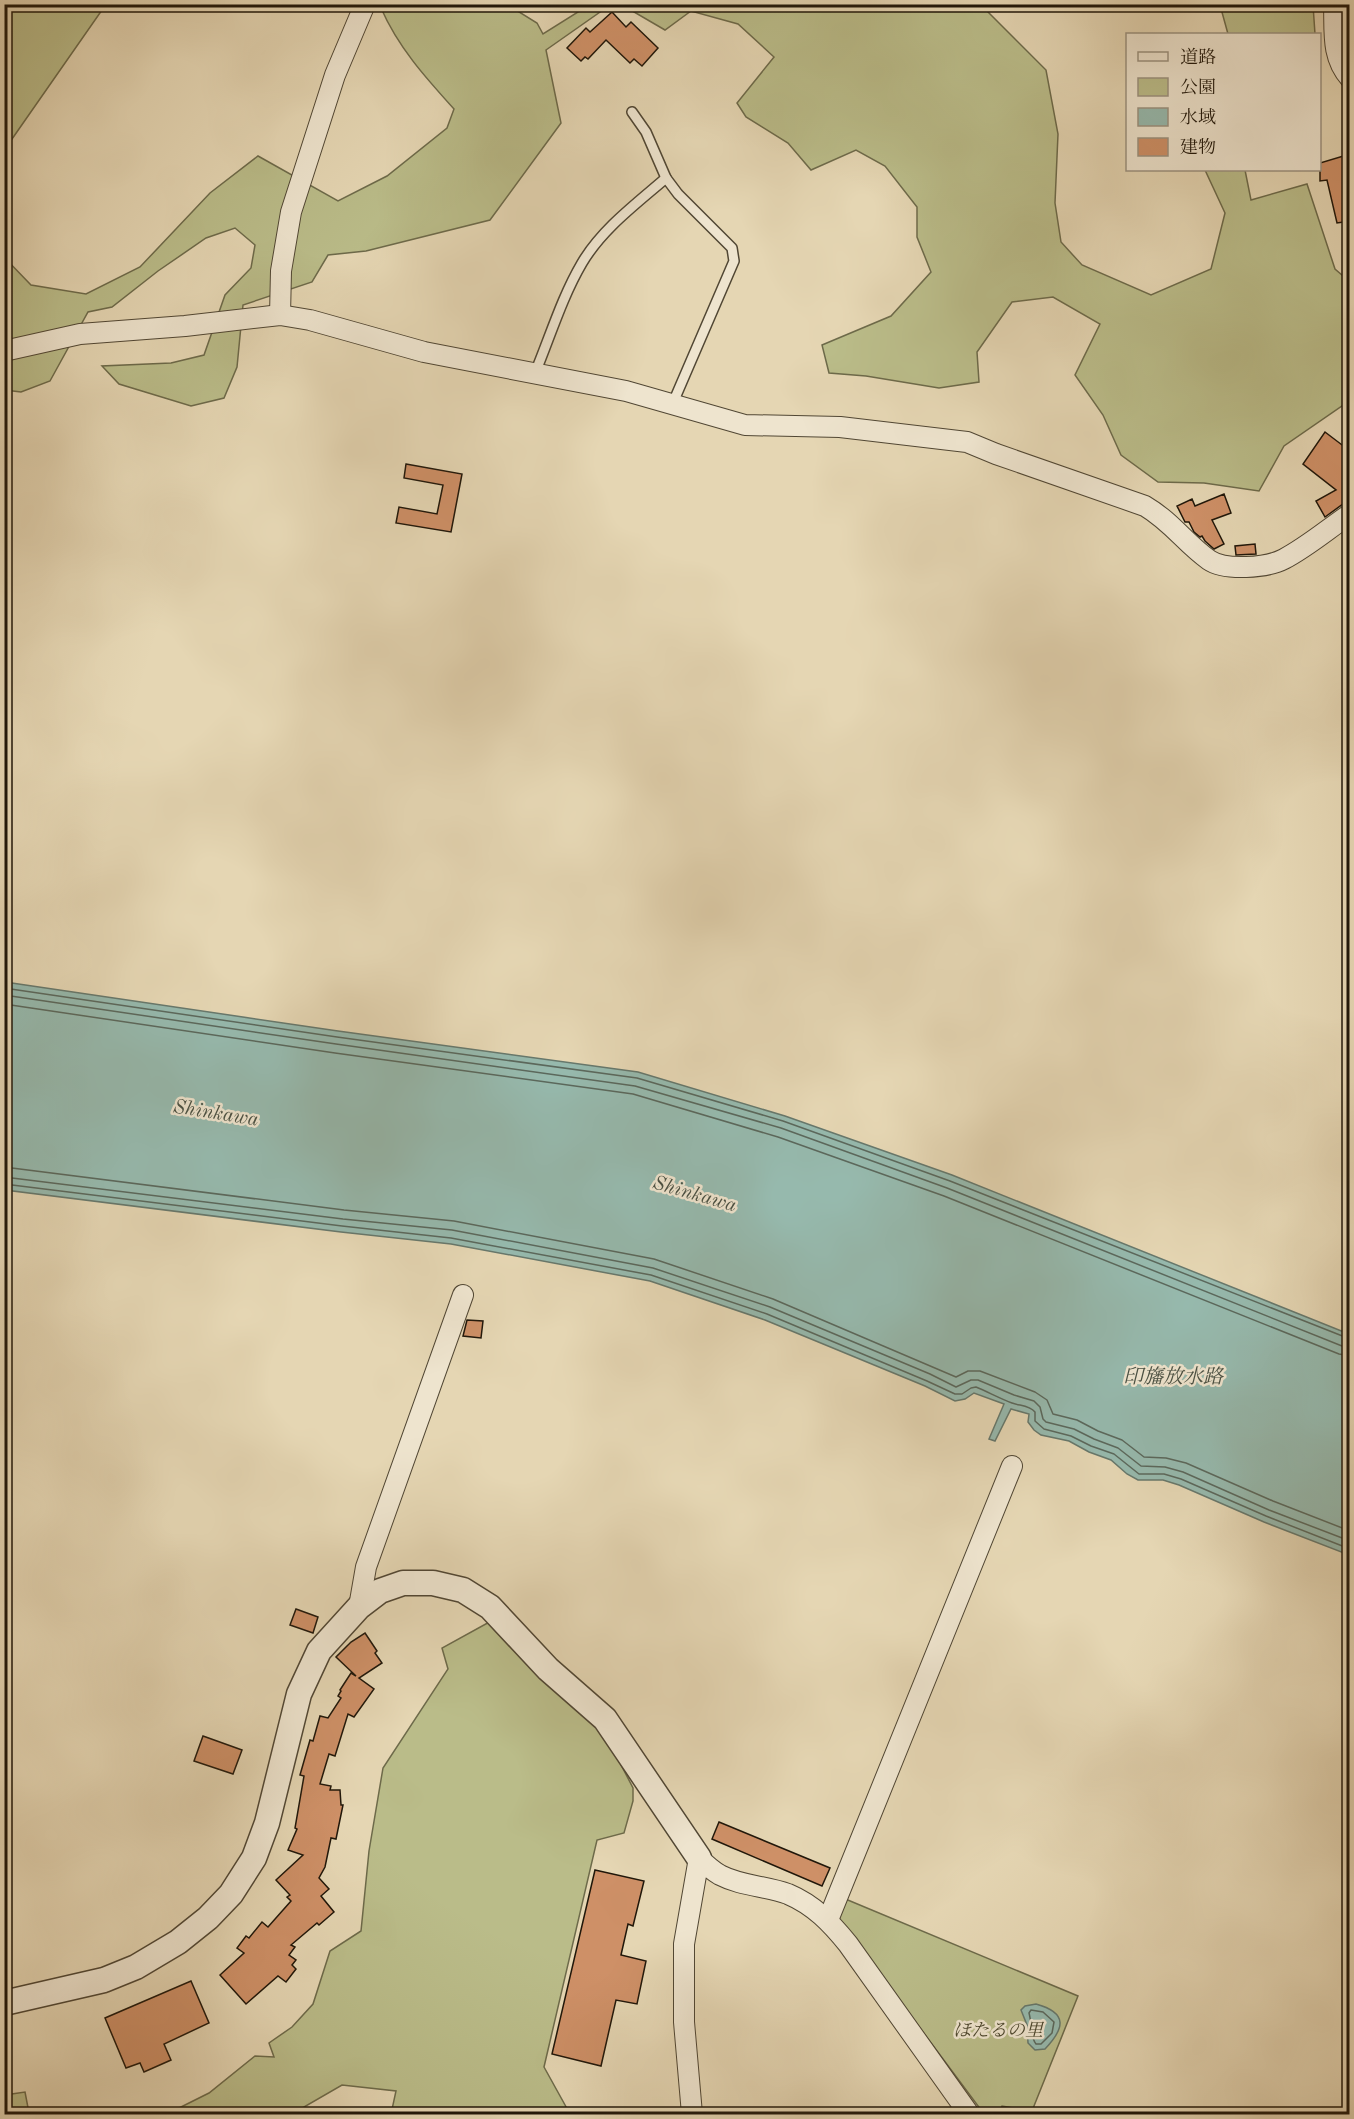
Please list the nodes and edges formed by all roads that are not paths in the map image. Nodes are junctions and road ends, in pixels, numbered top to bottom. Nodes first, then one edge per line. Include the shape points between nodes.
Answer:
1 (365, 4) edge
2 (1334, 4) edge
3 (1350, 78) edge
4 (632, 112) dead end
5 (666, 178) junction
6 (280, 315) junction
7 (4, 351) edge
8 (535, 373) junction
9 (672, 405) junction
10 (1350, 514) edge
11 (463, 1295) dead end
12 (1012, 1466) dead end
13 (359, 1607) junction
14 (699, 1858) junction
15 (828, 1920) junction
16 (4, 2003) edge
17 (692, 2115) edge
18 (969, 2115) edge

1 - 6 street via 335,75 291,212 281,271
2 - 3 street via 1335,54
4 - 5 lane via 646,132
5 - 8 lane via 613,224 583,262
5 - 9 lane via 732,248 734,261
6 - 7 street via 80,334
6 - 8 street via 424,352
8 - 9 street via 626,391
9 - 10 street via 745,425 840,427 967,442 1145,506 1219,566 1245,568 1283,560
11 - 13 street via 366,1566
12 - 15 street
13 - 14 street via 380,1591 403,1583 433,1583 463,1590 490,1606 548,1669 605,1719
13 - 16 street via 319,1651 299,1694 267,1823 254,1858 231,1894 178,1942 136,1967 104,1980
14 - 15 street via 720,1875 803,1901
14 - 17 street via 684,1944 684,2022
15 - 18 street

